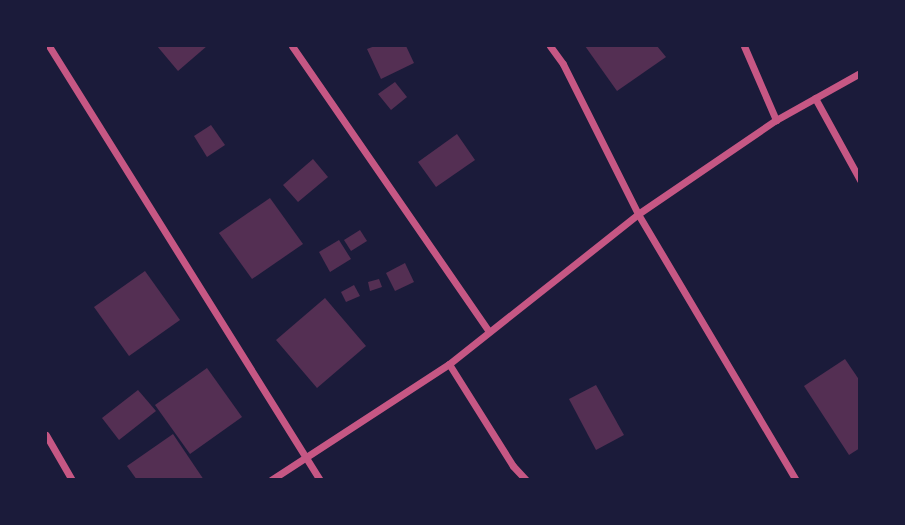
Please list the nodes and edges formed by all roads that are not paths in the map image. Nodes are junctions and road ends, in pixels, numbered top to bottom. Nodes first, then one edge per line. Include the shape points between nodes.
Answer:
1 (49, 46) edge
2 (292, 46) edge
3 (550, 46) edge
4 (744, 46) edge
5 (859, 73) edge
6 (815, 98) junction
7 (776, 120) junction
8 (859, 180) edge
9 (638, 214) junction
10 (489, 332) junction
11 (449, 364) junction
12 (46, 435) edge
13 (305, 457) junction
14 (72, 480) edge
15 (271, 480) edge
16 (320, 480) edge
17 (526, 480) edge
18 (796, 480) edge

1 - 13 street
2 - 10 street
3 - 9 street via 564,64
4 - 7 street
5 - 6 street
6 - 7 street
6 - 8 street
7 - 9 street
9 - 10 street
9 - 18 street
10 - 11 street
11 - 13 street
11 - 17 street
12 - 14 street
13 - 15 street
13 - 16 street

